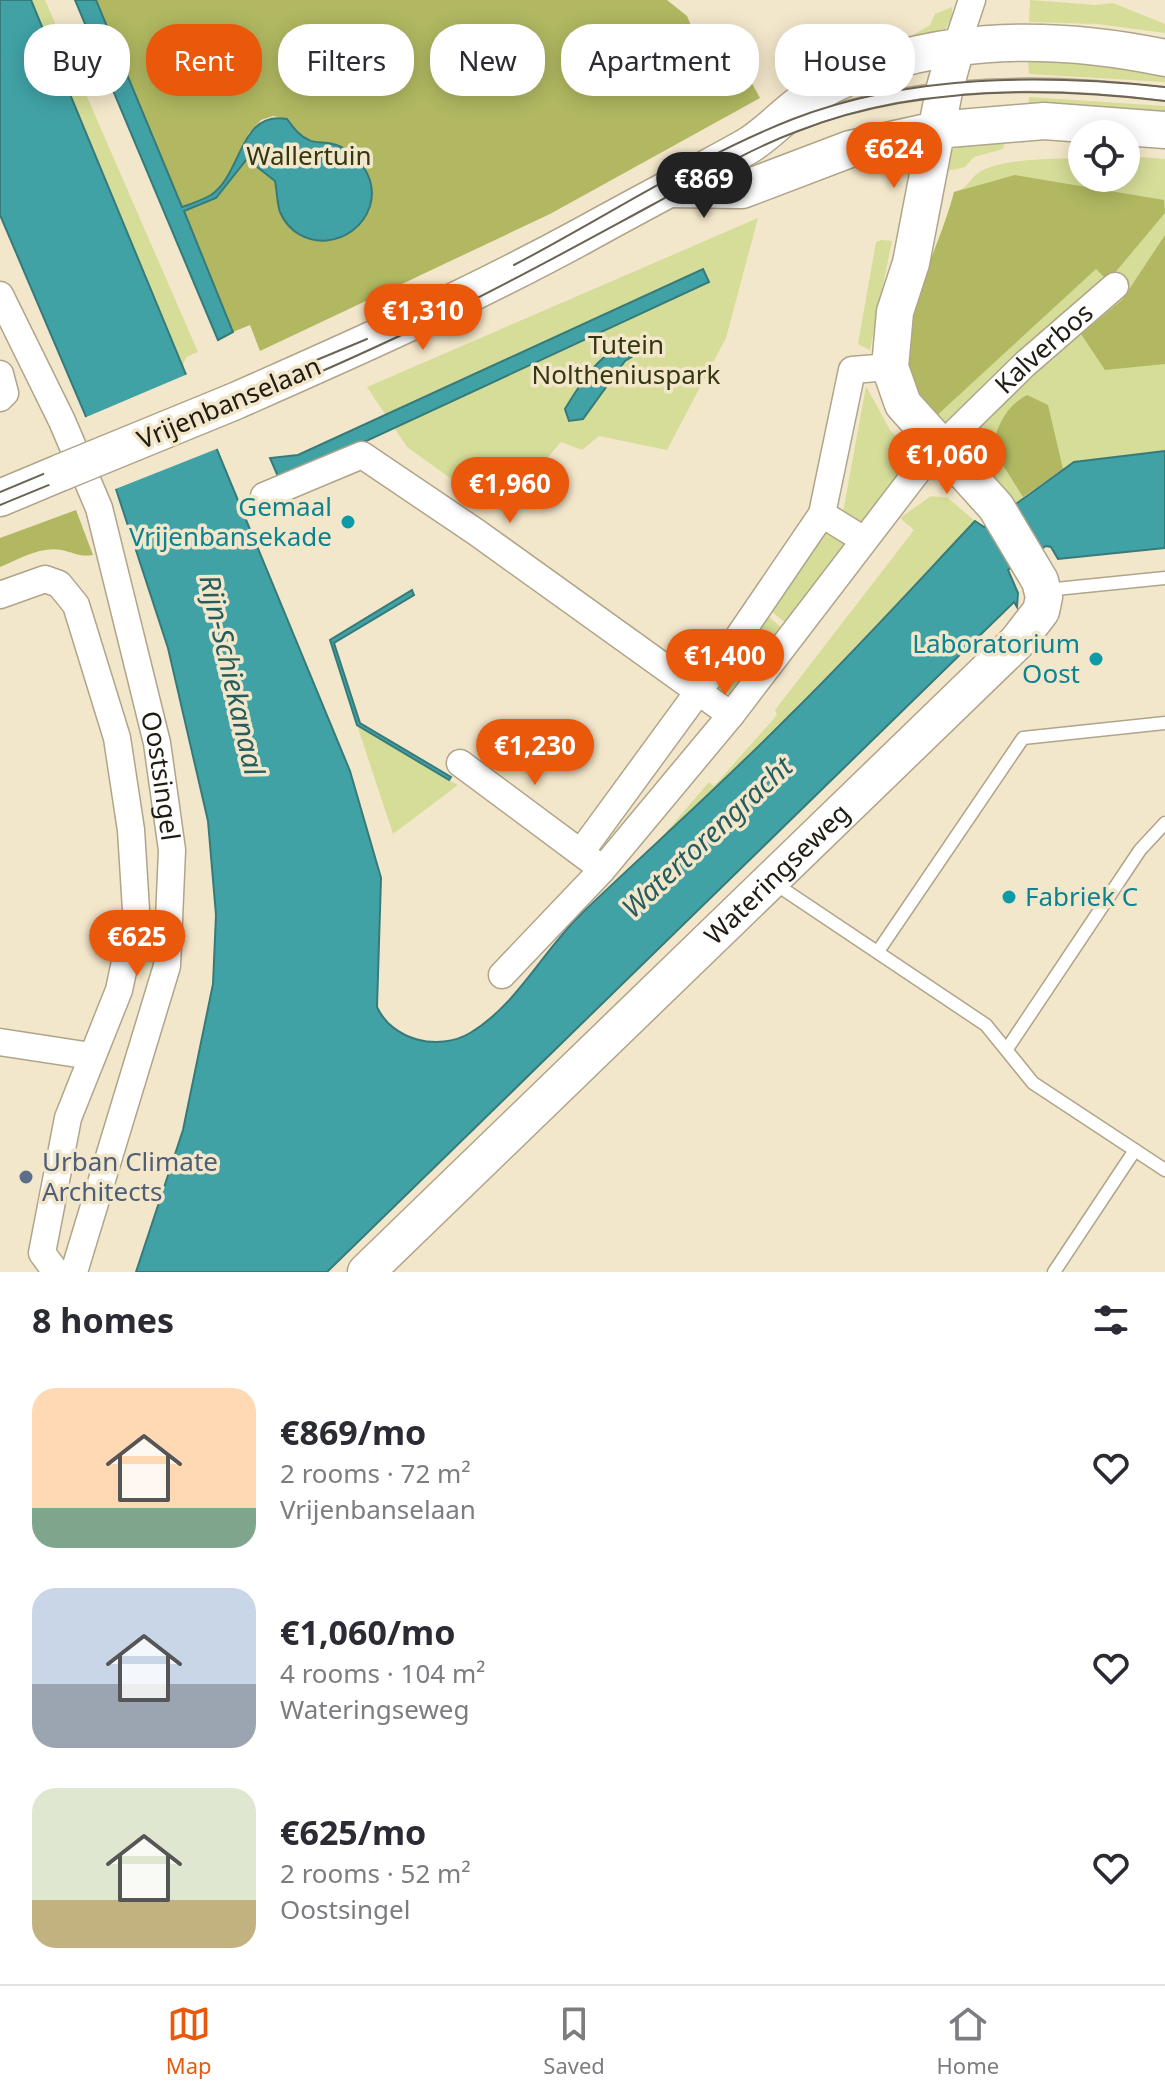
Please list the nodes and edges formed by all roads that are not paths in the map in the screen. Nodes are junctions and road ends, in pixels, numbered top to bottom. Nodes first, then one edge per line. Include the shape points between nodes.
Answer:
1 (972, 0) edge
2 (956, 48) junction
3 (1165, 58) edge
4 (944, 91) junction
5 (1165, 94) edge
6 (936, 130) junction
7 (1165, 130) edge
8 (750, 144) junction
9 (666, 189) junction
10 (1115, 286) dead end
11 (0, 295) edge
12 (890, 367) junction
13 (942, 446) junction
14 (264, 496) dead end
15 (0, 498) edge
16 (822, 514) junction
17 (864, 540) junction
18 (1035, 575) junction
19 (1165, 578) edge
20 (0, 595) edge
21 (700, 690) junction
22 (731, 715) junction
23 (1165, 723) edge
24 (460, 763) dead end
25 (1165, 823) edge
26 (581, 852) junction
27 (602, 870) junction
28 (768, 879) junction
29 (879, 950) junction
30 (502, 975) dead end
31 (0, 1042) edge
32 (1007, 1049) junction
33 (91, 1056) junction
34 (1135, 1150) junction
35 (1165, 1170) edge
36 (56, 1272) edge
37 (74, 1272) edge
38 (366, 1272) edge
39 (1054, 1272) edge

1 - 2 street
2 - 3 main road, Vrijenbanselaan via 1046,41
2 - 4 main road
2 - 8 main road, Vrijenbanselaan via 872,70 812,95
4 - 5 lane, Vrijenbanselaan via 1037,86
4 - 6 main road
4 - 8 lane, Vrijenbanselaan via 829,113
6 - 7 main road, Vrijenbanselaan via 1044,121
6 - 9 main road, Vrijenbanselaan via 850,149 742,190
6 - 12 main road via 911,263 895,312
8 - 9 main road, Vrijenbanselaan
9 - 15 main road, Vrijenbanselaan, bridge via 452,305
10 - 13 street, Kalverbos
11 - 37 street, Oostsingel via 99,508 157,743 172,850 167,966
12 - 13 main road via 903,404
12 - 16 street via 852,370
13 - 17 street, Kalverbos
13 - 18 main road via 996,507
14 - 21 street via 362,455
16 - 17 street
16 - 21 street
17 - 22 street, Kalverbos
18 - 19 lane
18 - 28 main road, Wateringseweg via 1041,611 1017,642
20 - 33 street, Oostsingel via 45,579 59,584 76,605 117,738 136,910 119,990
21 - 22 street
21 - 26 street
22 - 27 street, Kalverbos
23 - 29 lane via 1023,738
24 - 26 street
25 - 32 lane via 1140,850
26 - 27 street
27 - 30 street, Kalverbos
28 - 29 lane
28 - 38 main road, Wateringseweg
29 - 32 lane via 986,1025
31 - 33 street
32 - 34 lane via 1033,1083
33 - 36 street, Oostsingel via 68,1118 42,1253
34 - 35 lane
34 - 39 lane

